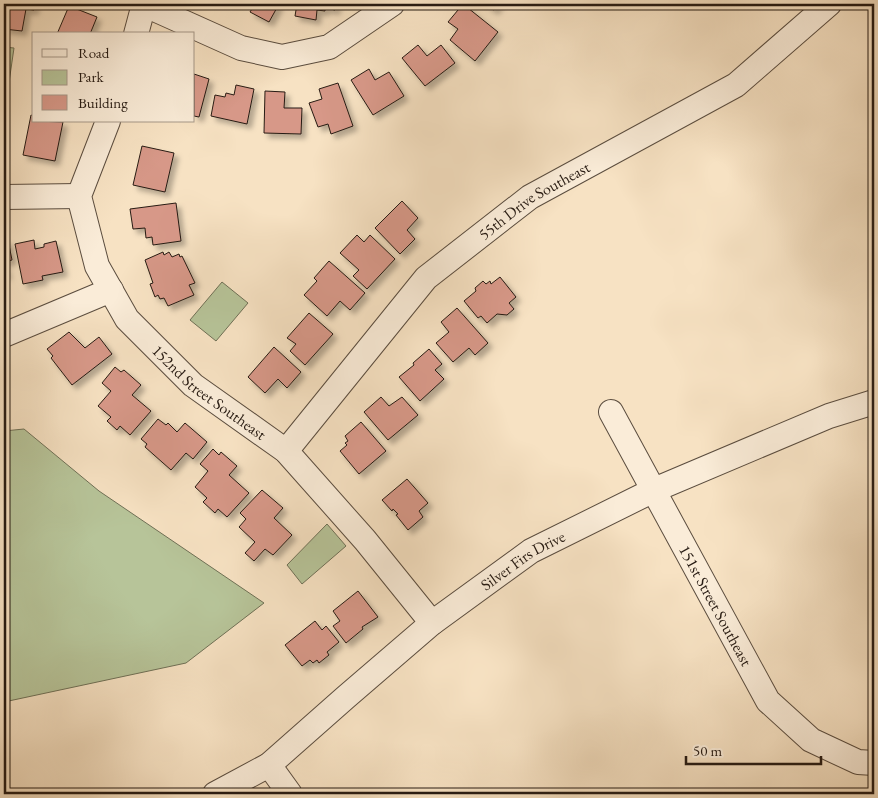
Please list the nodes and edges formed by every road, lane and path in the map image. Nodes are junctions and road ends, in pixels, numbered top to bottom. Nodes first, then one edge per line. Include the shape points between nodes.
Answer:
1 (144, 4) edge
2 (392, 4) edge
3 (829, 4) edge
4 (137, 32) edge
5 (108, 122) edge
6 (79, 196) junction
7 (4, 197) edge
8 (110, 290) junction
9 (4, 335) edge
10 (874, 402) edge
11 (611, 412) dead end
12 (286, 451) junction
13 (654, 490) junction
14 (432, 623) junction
15 (866, 762) edge
16 (269, 765) junction
17 (215, 794) edge
18 (290, 794) edge

1 - 2 street via 241,48 282,57 329,48
1 - 4 street
3 - 12 street, 55th Drive Southeast via 736,85 530,197 426,278
5 - 6 street
6 - 7 street
6 - 8 street, 152nd Street Southeast via 97,266
8 - 9 street
8 - 12 street, 152nd Street Southeast via 127,319 193,386
10 - 13 street, Silver Firs Drive via 829,416
11 - 13 street, 151st Street Southeast
12 - 14 street, 152nd Street Southeast via 365,540
13 - 14 street, Silver Firs Drive via 531,552
13 - 15 street, 151st Street Southeast via 768,701 812,740
14 - 16 street, Silver Firs Drive
16 - 17 street, Silver Firs Drive
16 - 18 street

